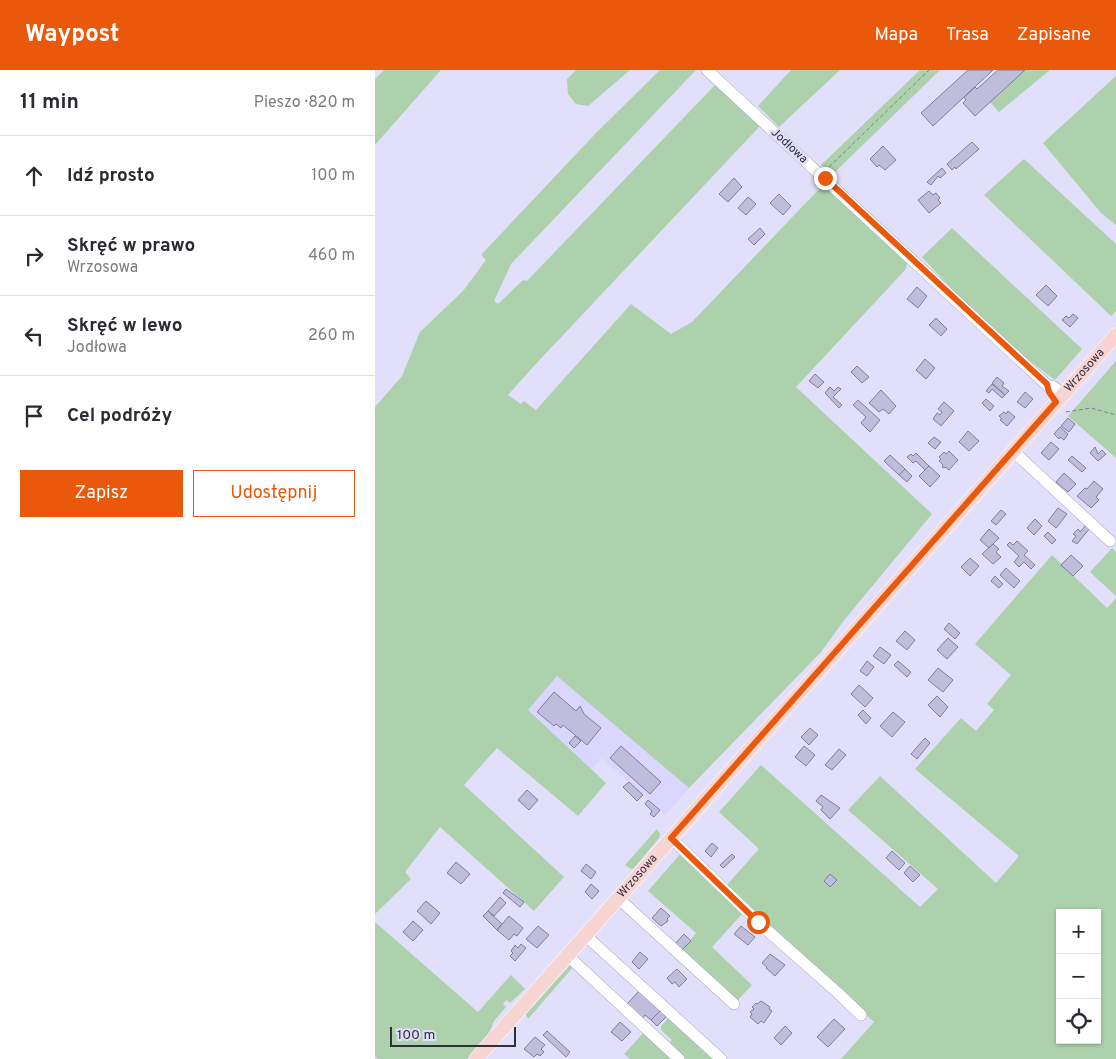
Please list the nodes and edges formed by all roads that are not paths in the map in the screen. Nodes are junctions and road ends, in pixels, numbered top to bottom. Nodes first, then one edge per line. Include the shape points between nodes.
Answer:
1 (707, 70) edge
2 (1116, 335) edge
3 (1062, 402) junction
4 (1013, 451) junction
5 (1110, 541) dead end
6 (671, 838) junction
7 (618, 898) junction
8 (585, 935) junction
9 (567, 956) junction
10 (733, 1004) dead end
11 (861, 1015) dead end
12 (476, 1059) edge
13 (679, 1059) edge
14 (721, 1059) edge

1 - 3 street, Jodłowa via 1047,384 1054,387
2 - 3 main road, Wrzosowa
3 - 4 main road, Wrzosowa
4 - 5 street
4 - 6 main road, Wrzosowa
6 - 7 main road, Wrzosowa
6 - 11 street
7 - 8 main road, Wrzosowa
7 - 10 street
8 - 9 main road, Wrzosowa
8 - 14 street
9 - 12 main road, Wrzosowa
9 - 13 street

